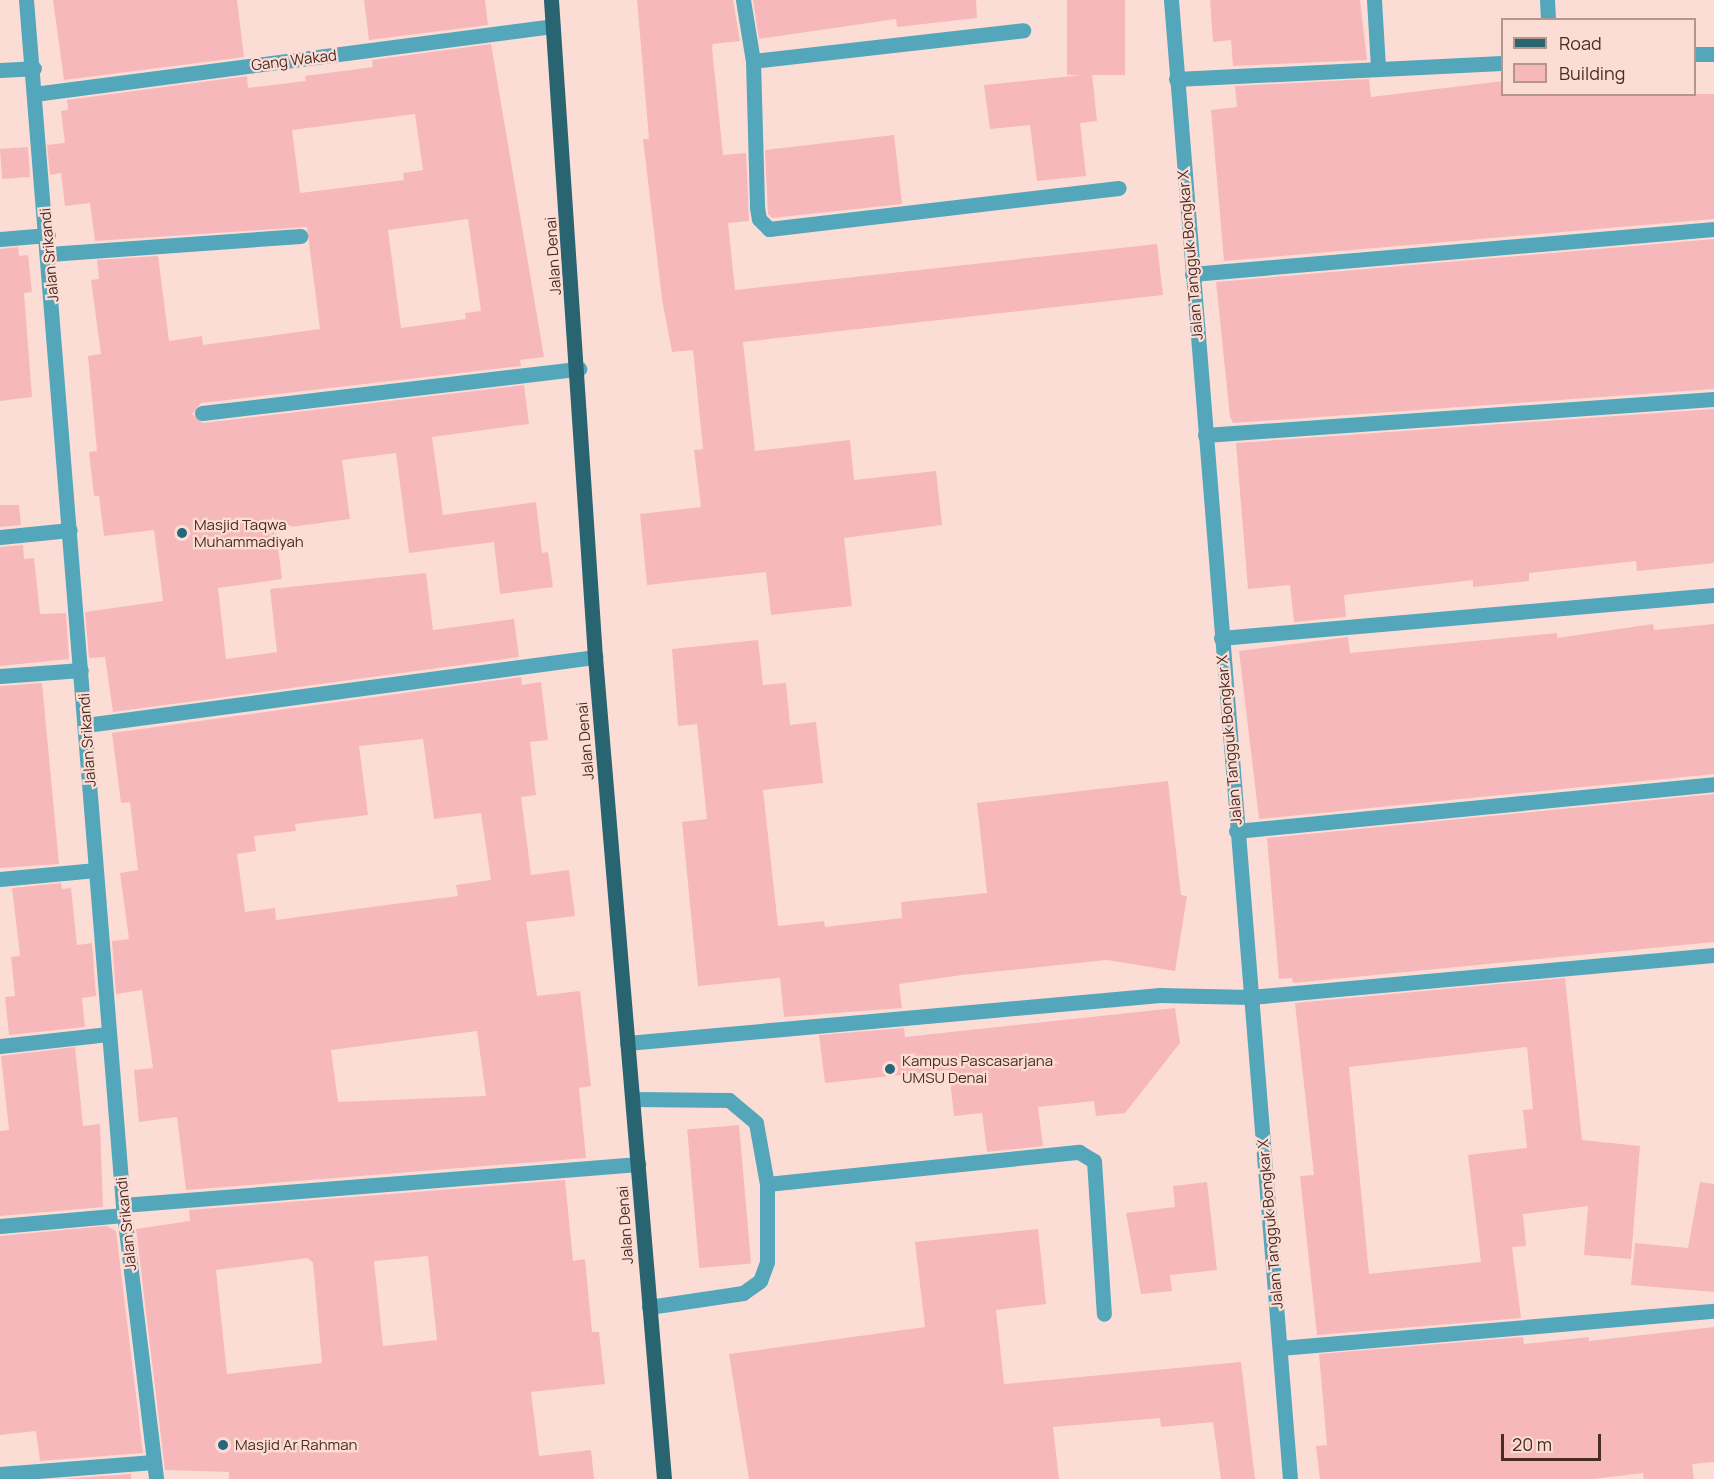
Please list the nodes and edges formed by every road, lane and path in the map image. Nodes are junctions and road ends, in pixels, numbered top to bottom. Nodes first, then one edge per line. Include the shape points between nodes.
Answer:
1 (26, 0) edge
2 (551, 0) edge
3 (743, 0) edge
4 (1171, 0) edge
5 (1374, 0) edge
6 (1547, 0) edge
7 (1548, 18) edge
8 (553, 26) junction
9 (1023, 30) dead end
10 (1696, 54) edge
11 (1714, 54) edge
12 (753, 61) junction
13 (1501, 63) edge
14 (34, 68) junction
15 (1378, 68) junction
16 (0, 70) edge
17 (1176, 79) junction
18 (34, 94) junction
19 (1119, 188) dead end
20 (1714, 229) edge
21 (48, 236) junction
22 (300, 236) dead end
23 (0, 239) edge
24 (49, 254) junction
25 (1192, 274) junction
26 (579, 369) junction
27 (1714, 399) edge
28 (202, 413) dead end
29 (1205, 435) junction
30 (70, 530) junction
31 (0, 537) edge
32 (1714, 595) edge
33 (1221, 638) junction
34 (595, 657) junction
35 (81, 670) junction
36 (0, 676) edge
37 (86, 725) junction
38 (1714, 784) edge
39 (1236, 831) junction
40 (96, 870) junction
41 (0, 879) edge
42 (1714, 955) edge
43 (1251, 997) junction
44 (108, 1034) junction
45 (627, 1043) junction
46 (0, 1046) edge
47 (633, 1099) junction
48 (638, 1164) junction
49 (767, 1184) junction
50 (123, 1210) junction
51 (0, 1226) edge
52 (649, 1307) junction
53 (1714, 1311) edge
54 (1104, 1314) dead end
55 (1280, 1348) junction
56 (154, 1462) junction
57 (0, 1474) edge
58 (156, 1479) edge
59 (664, 1479) edge
60 (1290, 1479) edge

1 - 14 street, Jalan Srikandi
2 - 8 main road, Jalan Denai
3 - 12 street
4 - 17 street, Jalan Tangguk Bongkar X
5 - 15 street
6 - 7 street
8 - 18 street, Gang Wakad
8 - 26 main road, Jalan Denai
9 - 12 street
10 - 11 street
12 - 19 street via 757,207 759,219 769,230
13 - 15 street
14 - 16 street
14 - 18 street, Jalan Srikandi
15 - 17 street
17 - 25 street, Jalan Tangguk Bongkar X
18 - 21 street, Jalan Srikandi
20 - 25 street
21 - 23 street
21 - 24 street, Jalan Srikandi
22 - 24 street
24 - 30 street, Jalan Srikandi
25 - 29 street, Jalan Tangguk Bongkar X
26 - 28 street
26 - 34 main road, Jalan Denai
27 - 29 street
29 - 33 street, Jalan Tangguk Bongkar X
30 - 31 street
30 - 35 street, Jalan Srikandi
32 - 33 street
33 - 39 street, Jalan Tangguk Bongkar X
34 - 37 street
34 - 45 main road, Jalan Denai
35 - 36 street
35 - 37 street, Jalan Srikandi
37 - 40 street, Jalan Srikandi
38 - 39 street
39 - 43 street, Jalan Tangguk Bongkar X
40 - 41 street
40 - 44 street, Jalan Srikandi
42 - 43 street
43 - 45 street via 1191,994
43 - 55 street, Jalan Tangguk Bongkar X
44 - 46 street
44 - 50 street, Jalan Srikandi
45 - 47 main road, Jalan Denai
47 - 48 main road, Jalan Denai
47 - 49 street via 729,1100 756,1123
48 - 50 street
48 - 52 main road, Jalan Denai
49 - 52 street via 767,1262 760,1281 743,1293
49 - 54 street via 1079,1152 1094,1161
50 - 51 street
50 - 56 street, Jalan Srikandi
52 - 59 main road, Jalan Denai
53 - 55 street
55 - 60 street, Jalan Tangguk Bongkar X
56 - 57 street
56 - 58 street, Jalan Srikandi

